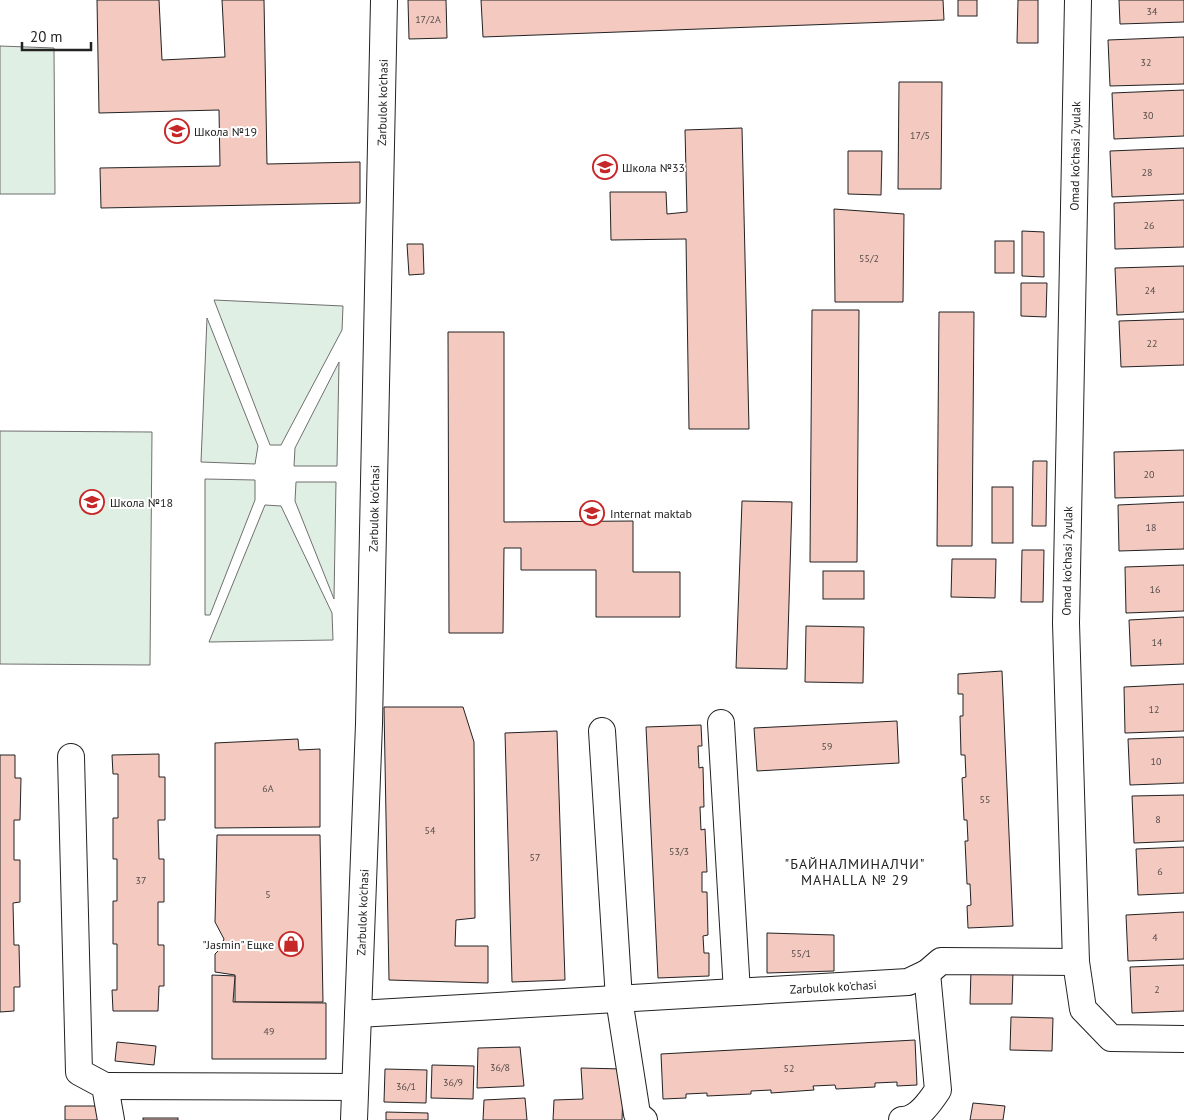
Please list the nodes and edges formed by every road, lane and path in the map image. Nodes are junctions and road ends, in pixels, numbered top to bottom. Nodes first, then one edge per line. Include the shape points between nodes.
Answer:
1 (384, 0) edge
2 (1078, 0) edge
3 (721, 723) dead end
4 (602, 731) dead end
5 (71, 756) dead end
6 (1076, 962) junction
7 (927, 974) junction
8 (737, 992) junction
9 (619, 999) junction
10 (358, 1014) junction
11 (1184, 1039) edge
12 (105, 1086) junction
13 (355, 1087) junction
14 (111, 1120) edge
15 (354, 1120) edge
16 (644, 1120) edge
17 (902, 1120) edge

1 - 10 street, Zarbulok ko'chasi via 369,715
2 - 6 street, Omad ko'chasi 2yulak via 1066,623
3 - 8 street
4 - 9 street
5 - 12 street via 79,1072
6 - 7 street, Zarbulok ko'chasi via 941,961
6 - 11 street, Omad ko'chasi 2yulak via 1083,1009 1111,1038
7 - 8 street, Zarbulok ko'chasi via 908,982
7 - 17 street via 938,1090 928,1106 909,1120
8 - 9 street, Zarbulok ko'chasi
9 - 10 street, Zarbulok ko'chasi
9 - 16 street via 638,1114
10 - 13 street, Zarbulok ko'chasi
12 - 13 street
12 - 14 street
13 - 15 street, Zarbulok ko'chasi

